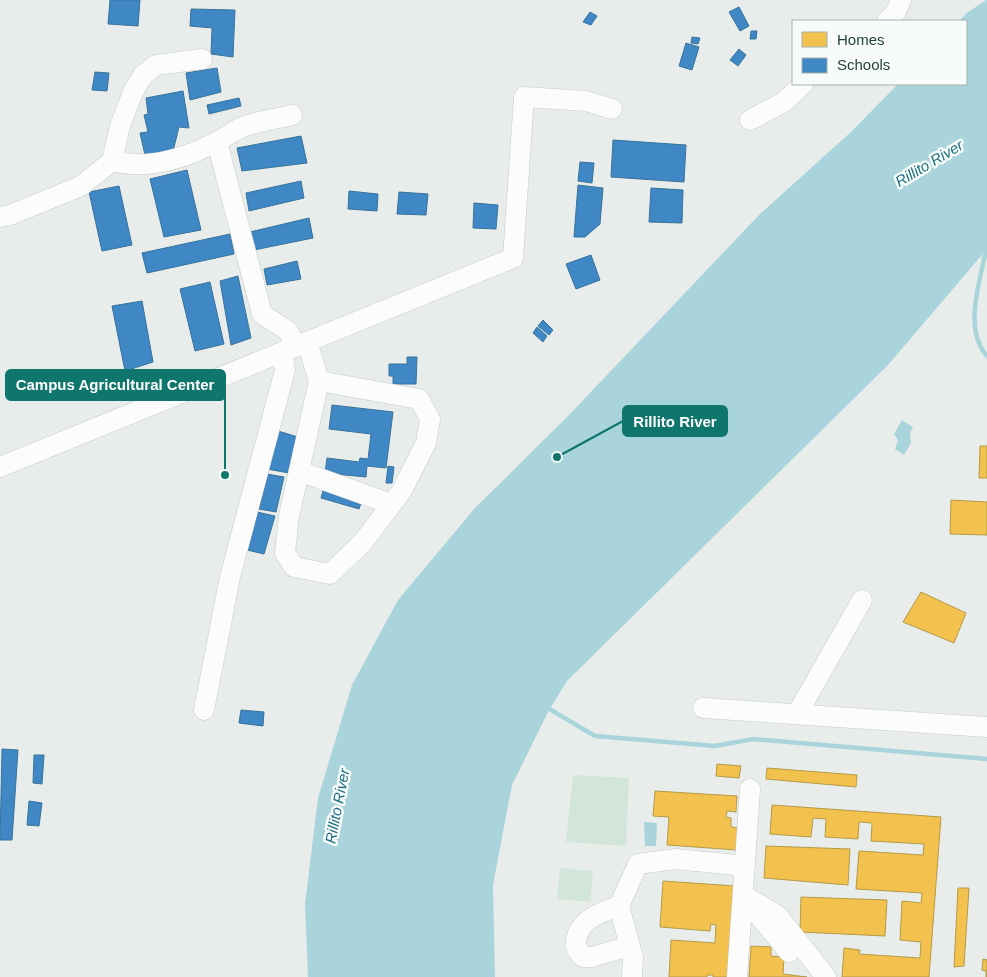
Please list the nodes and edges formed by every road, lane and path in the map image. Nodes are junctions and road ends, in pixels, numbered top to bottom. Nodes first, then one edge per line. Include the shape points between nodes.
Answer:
1 (901, 0) edge
2 (888, 20) edge
3 (202, 59) dead end
4 (802, 85) edge
5 (612, 109) dead end
6 (292, 115) dead end
7 (750, 120) dead end
8 (217, 142) junction
9 (112, 161) junction
10 (0, 217) edge
11 (295, 347) junction
12 (319, 381) junction
13 (0, 467) edge
14 (299, 470) junction
15 (391, 504) junction
16 (862, 600) dead end
17 (703, 708) dead end
18 (204, 710) dead end
19 (798, 714) junction
20 (987, 727) edge
21 (750, 789) dead end
22 (745, 866) junction
23 (742, 895) junction
24 (619, 906) junction
25 (628, 946) junction
26 (806, 967) edge
27 (632, 977) edge
28 (737, 977) edge
29 (826, 977) edge

1 - 2 street
3 - 9 street via 156,65 144,75 120,126
4 - 7 street via 784,102
5 - 11 street via 586,101 524,97 513,258
6 - 8 street via 243,127
8 - 9 street via 188,155 150,164
8 - 11 street via 262,314 288,331
9 - 10 street via 81,186
11 - 12 street
11 - 13 street
11 - 18 street via 285,370 230,577
12 - 14 street
12 - 15 street via 419,399 430,419 426,442 401,492
14 - 15 street
14 - 15 street via 285,553 294,567 330,574 363,542
16 - 19 street
17 - 19 street
19 - 20 street
21 - 22 street
22 - 23 street
22 - 24 street via 676,859 638,864
23 - 26 street via 776,914
23 - 28 street
24 - 25 street
24 - 25 street via 587,921 580,928 575,945 583,957
25 - 27 street via 633,957
26 - 29 street

